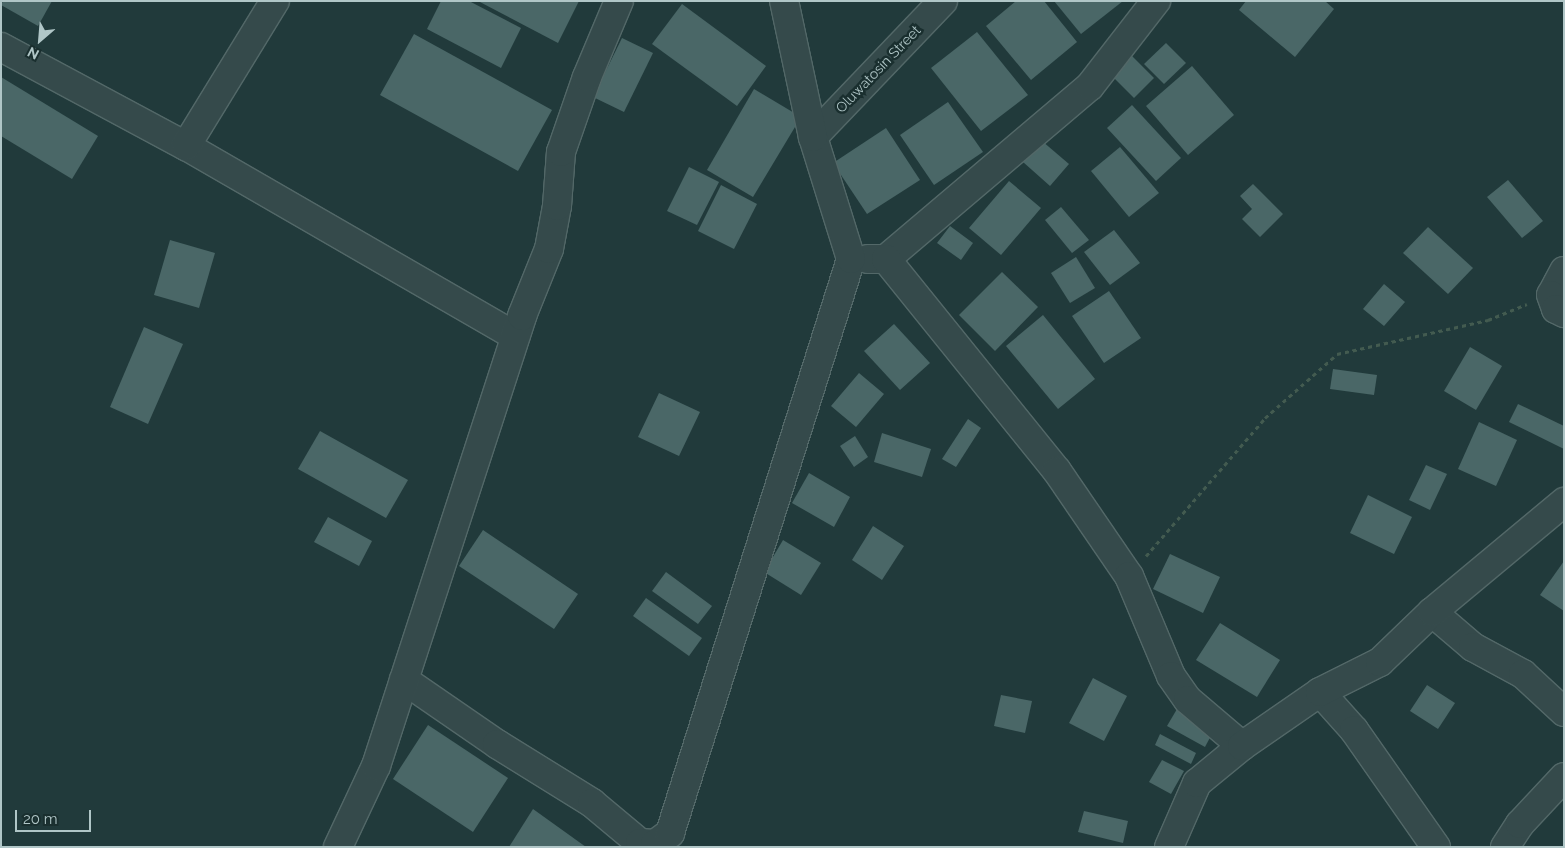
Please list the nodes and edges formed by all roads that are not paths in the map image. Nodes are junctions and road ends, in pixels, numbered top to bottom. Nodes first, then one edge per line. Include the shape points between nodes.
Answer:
1 (275, 1) edge
2 (619, 1) edge
3 (784, 1) edge
4 (942, 1) edge
5 (1156, 1) edge
6 (1, 47) edge
7 (813, 137) junction
8 (186, 146) junction
9 (886, 259) junction
10 (851, 260) junction
11 (1564, 271) edge
12 (1558, 304) edge
13 (516, 336) junction
14 (1564, 502) edge
15 (1432, 612) junction
16 (404, 680) junction
17 (1320, 692) junction
18 (1564, 712) edge
19 (1242, 746) junction
20 (1564, 777) edge
21 (338, 847) edge
22 (1169, 847) edge
23 (1436, 847) edge
24 (1505, 847) edge

1 - 8 street
2 - 13 street via 561,152 557,206 549,249
3 - 7 street
4 - 7 street, Oluwatosin Street
5 - 9 street via 1090,86
6 - 8 street
7 - 10 street
8 - 13 street
9 - 10 street
9 - 19 street via 1057,471 1129,576 1171,676 1188,700
10 - 16 street via 670,833 655,844 640,843 592,803 497,744
11 - 12 street
13 - 16 street
14 - 15 street
15 - 17 street via 1380,662
15 - 18 street via 1473,647 1523,674
16 - 21 street via 376,766
17 - 19 street
17 - 23 street via 1354,730
19 - 22 street via 1197,783
20 - 24 street via 1520,824

